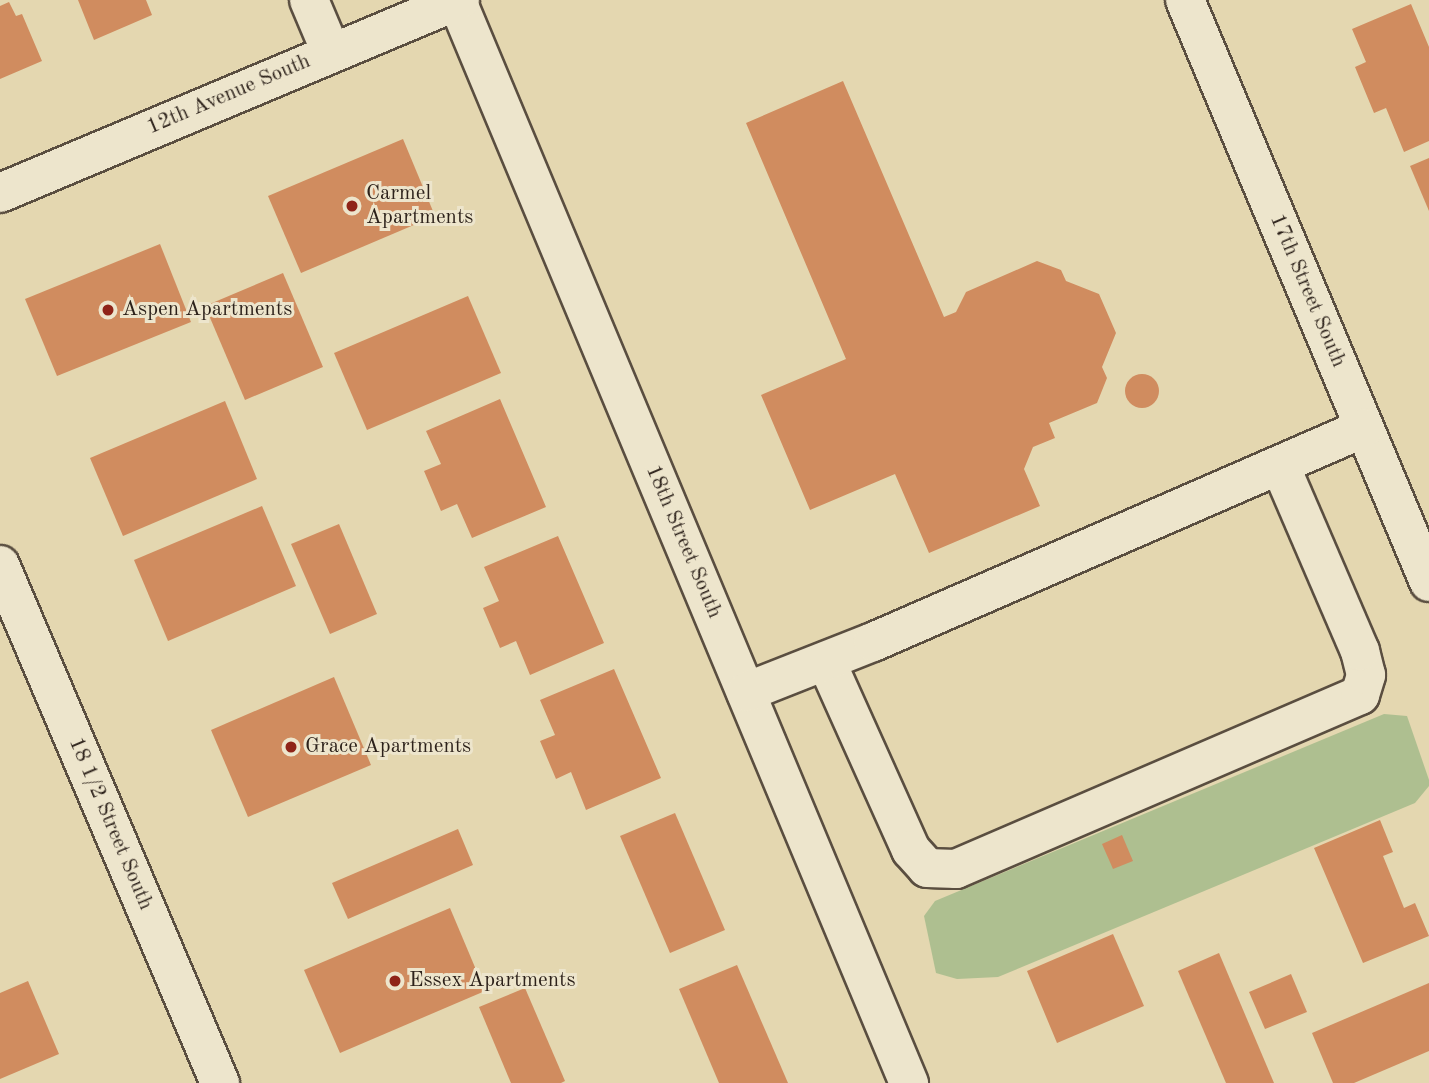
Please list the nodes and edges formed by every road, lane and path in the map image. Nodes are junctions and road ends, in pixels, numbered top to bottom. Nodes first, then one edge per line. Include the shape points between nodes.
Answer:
1 (309, 0) edge
2 (1185, 0) edge
3 (458, 1) edge
4 (331, 52) junction
5 (0, 193) edge
6 (1364, 428) junction
7 (1280, 465) junction
8 (0, 565) edge
9 (1429, 582) edge
10 (826, 661) junction
11 (746, 692) junction
12 (220, 1083) edge
13 (909, 1083) edge

1 - 4 street
2 - 6 street, 17th Street South
3 - 4 street, 12th Avenue South
3 - 11 street, 18th Street South
4 - 5 street, 12th Avenue South
6 - 7 street
6 - 9 street, 17th Street South
7 - 10 street
7 - 10 street via 1360,651 1366,676 1360,695 1007,848 956,869 927,869 911,850
8 - 12 street, 18 1/2 Street South
10 - 11 street
11 - 13 street, 18th Street South

